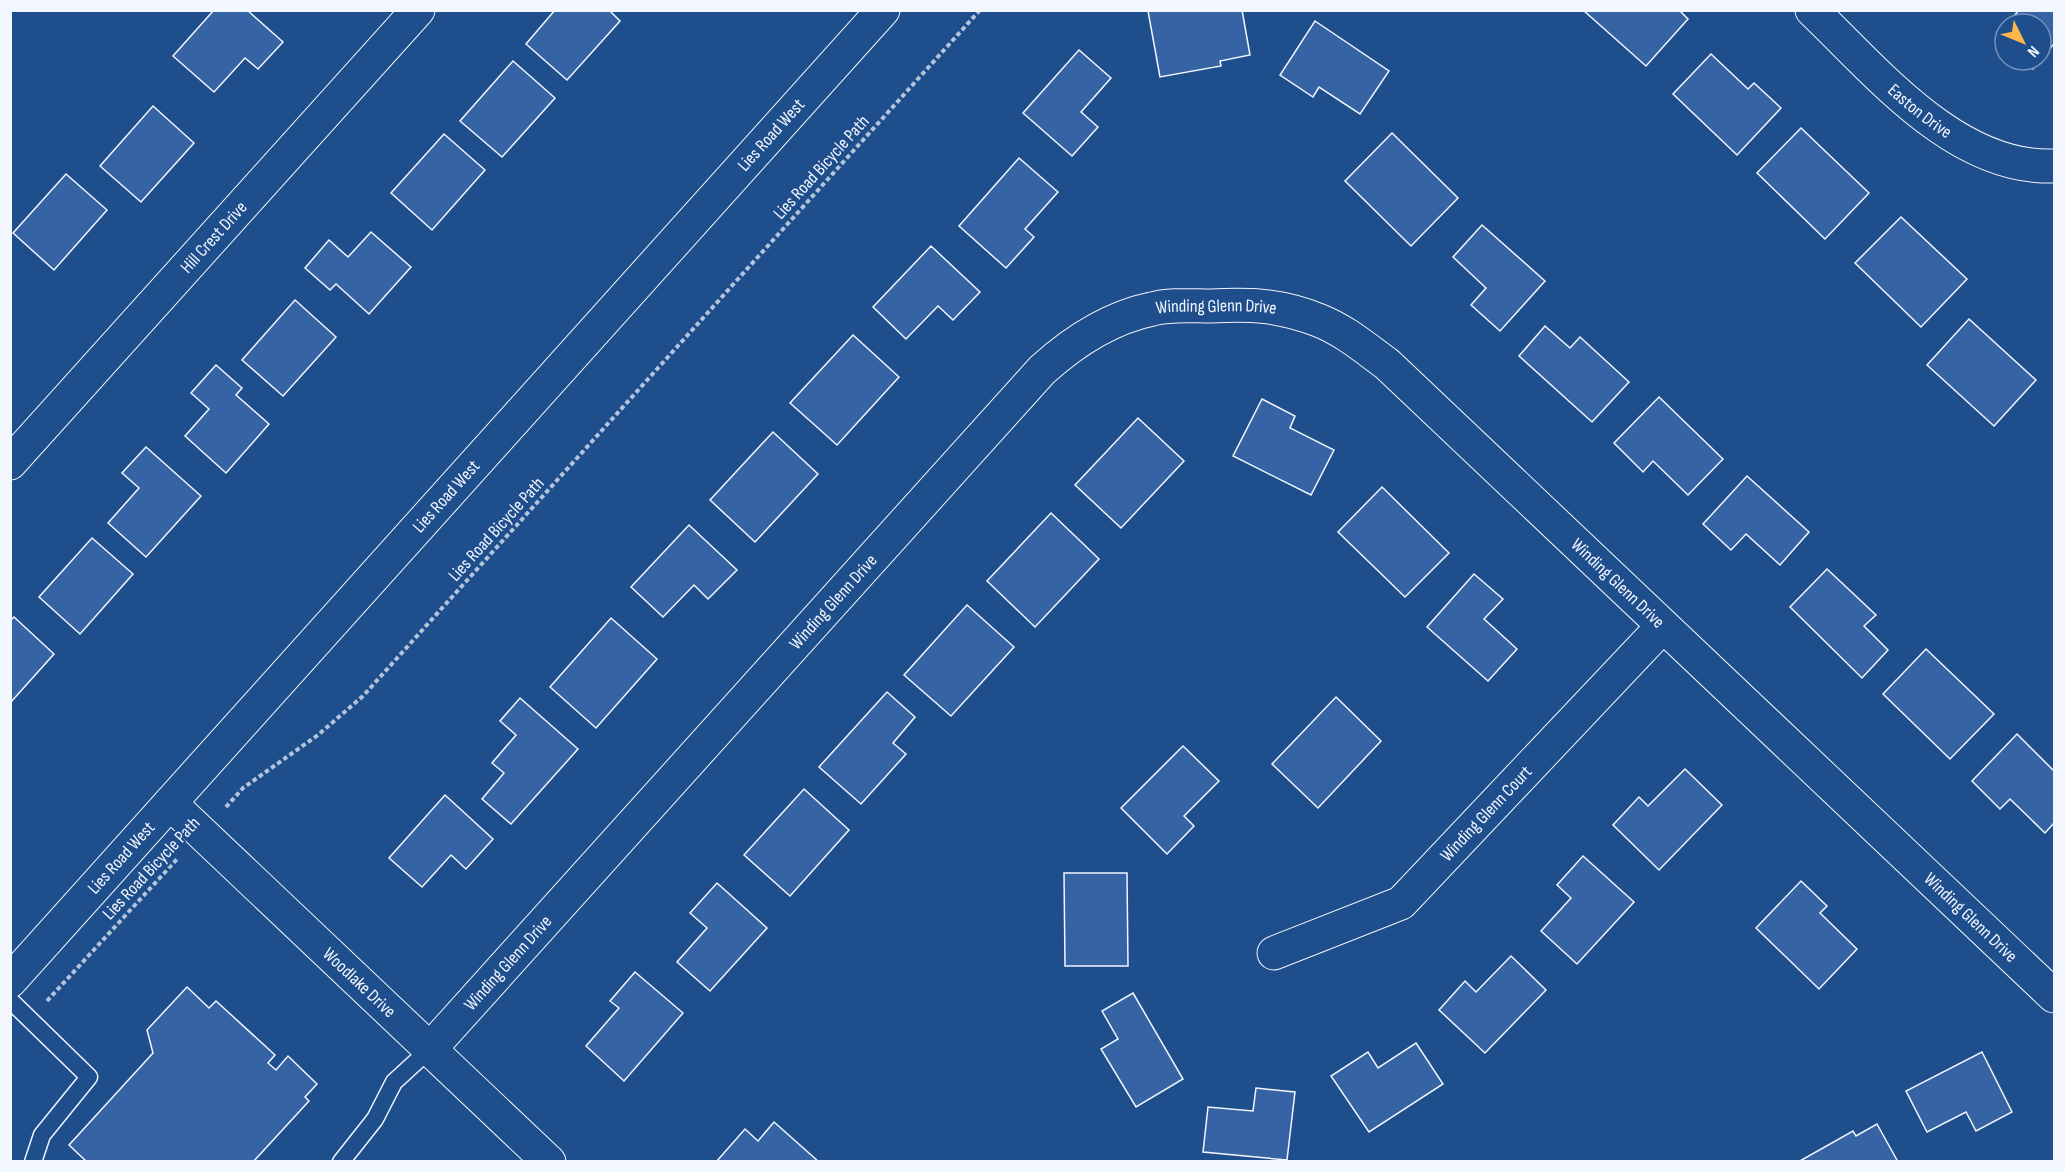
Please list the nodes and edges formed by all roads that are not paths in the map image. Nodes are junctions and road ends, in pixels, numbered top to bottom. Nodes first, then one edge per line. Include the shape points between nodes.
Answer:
1 (418, 10) edge
2 (883, 10) edge
3 (1812, 10) edge
4 (2055, 166) edge
5 (10, 463) edge
6 (1663, 626) junction
7 (170, 803) junction
8 (1274, 952) dead end
9 (10, 981) edge
10 (2055, 996) edge
11 (10, 1000) edge
12 (430, 1049) junction
13 (33, 1161) edge
14 (341, 1161) edge
15 (549, 1161) edge

1 - 5 street, Hill Crest Drive
2 - 7 street, Lies Road West
3 - 4 street, Easton Drive via 1912,105 1959,140 2015,162
6 - 8 street, Winding Glenn Court via 1401,903
6 - 10 street, Winding Glenn Drive
6 - 12 street, Winding Glenn Drive via 1387,364 1349,336 1310,317 1259,304 1154,308 1122,318 1066,348 1042,370
7 - 9 street, Lies Road West
7 - 12 street, Woodlake Drive
11 - 13 lane via 89,1077 42,1135
12 - 14 lane via 394,1082 375,1119
12 - 15 street, Woodlake Drive

